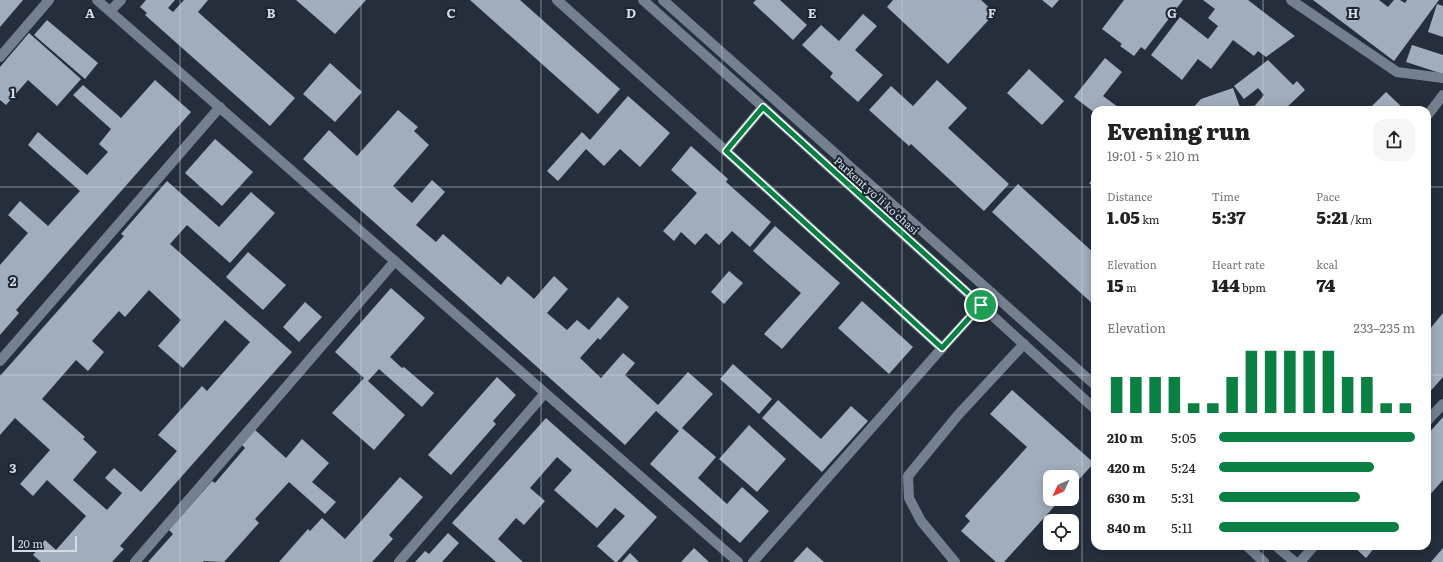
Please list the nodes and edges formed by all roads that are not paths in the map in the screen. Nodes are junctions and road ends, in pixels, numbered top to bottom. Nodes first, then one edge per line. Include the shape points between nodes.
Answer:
1 (49, 0) edge
2 (98, 0) edge
3 (121, 0) edge
4 (557, 0) edge
5 (643, 0) edge
6 (663, 0) edge
7 (1291, 0) edge
8 (110, 11) junction
9 (0, 57) edge
10 (1443, 78) edge
11 (1443, 95) edge
12 (220, 107) junction
13 (763, 107) junction
14 (1431, 111) edge
15 (726, 151) junction
16 (395, 261) junction
17 (992, 293) junction
18 (981, 305) junction
19 (1024, 344) junction
20 (942, 348) junction
21 (0, 361) edge
22 (1091, 381) edge
23 (545, 393) junction
24 (1091, 404) edge
25 (1443, 404) edge
26 (1431, 417) edge
27 (1251, 550) edge
28 (1280, 550) edge
29 (1310, 550) edge
30 (135, 562) edge
31 (399, 562) edge
32 (738, 562) edge
33 (753, 562) edge
34 (955, 562) edge
35 (1264, 562) edge
36 (1294, 562) edge
37 (1300, 562) edge

1 - 9 street
2 - 8 street
3 - 8 street
4 - 15 street
5 - 13 street, Parkent yo'li ko'chasi
6 - 17 street, Parkent yo'li ko'chasi
7 - 10 street via 1397,72
8 - 12 street
11 - 14 street
12 - 16 street
12 - 21 street
13 - 15 street
13 - 18 street, Parkent yo'li ko'chasi
15 - 20 street
16 - 23 street
16 - 30 street
17 - 18 street
17 - 22 street, Parkent yo'li ko'chasi
18 - 19 street, Parkent yo'li ko'chasi
18 - 20 street
19 - 24 street, Parkent yo'li ko'chasi
19 - 34 street via 958,415 908,476 909,498 921,521
20 - 33 street
23 - 31 street
23 - 32 street
25 - 26 street
27 - 35 street
28 - 36 street
29 - 37 street

